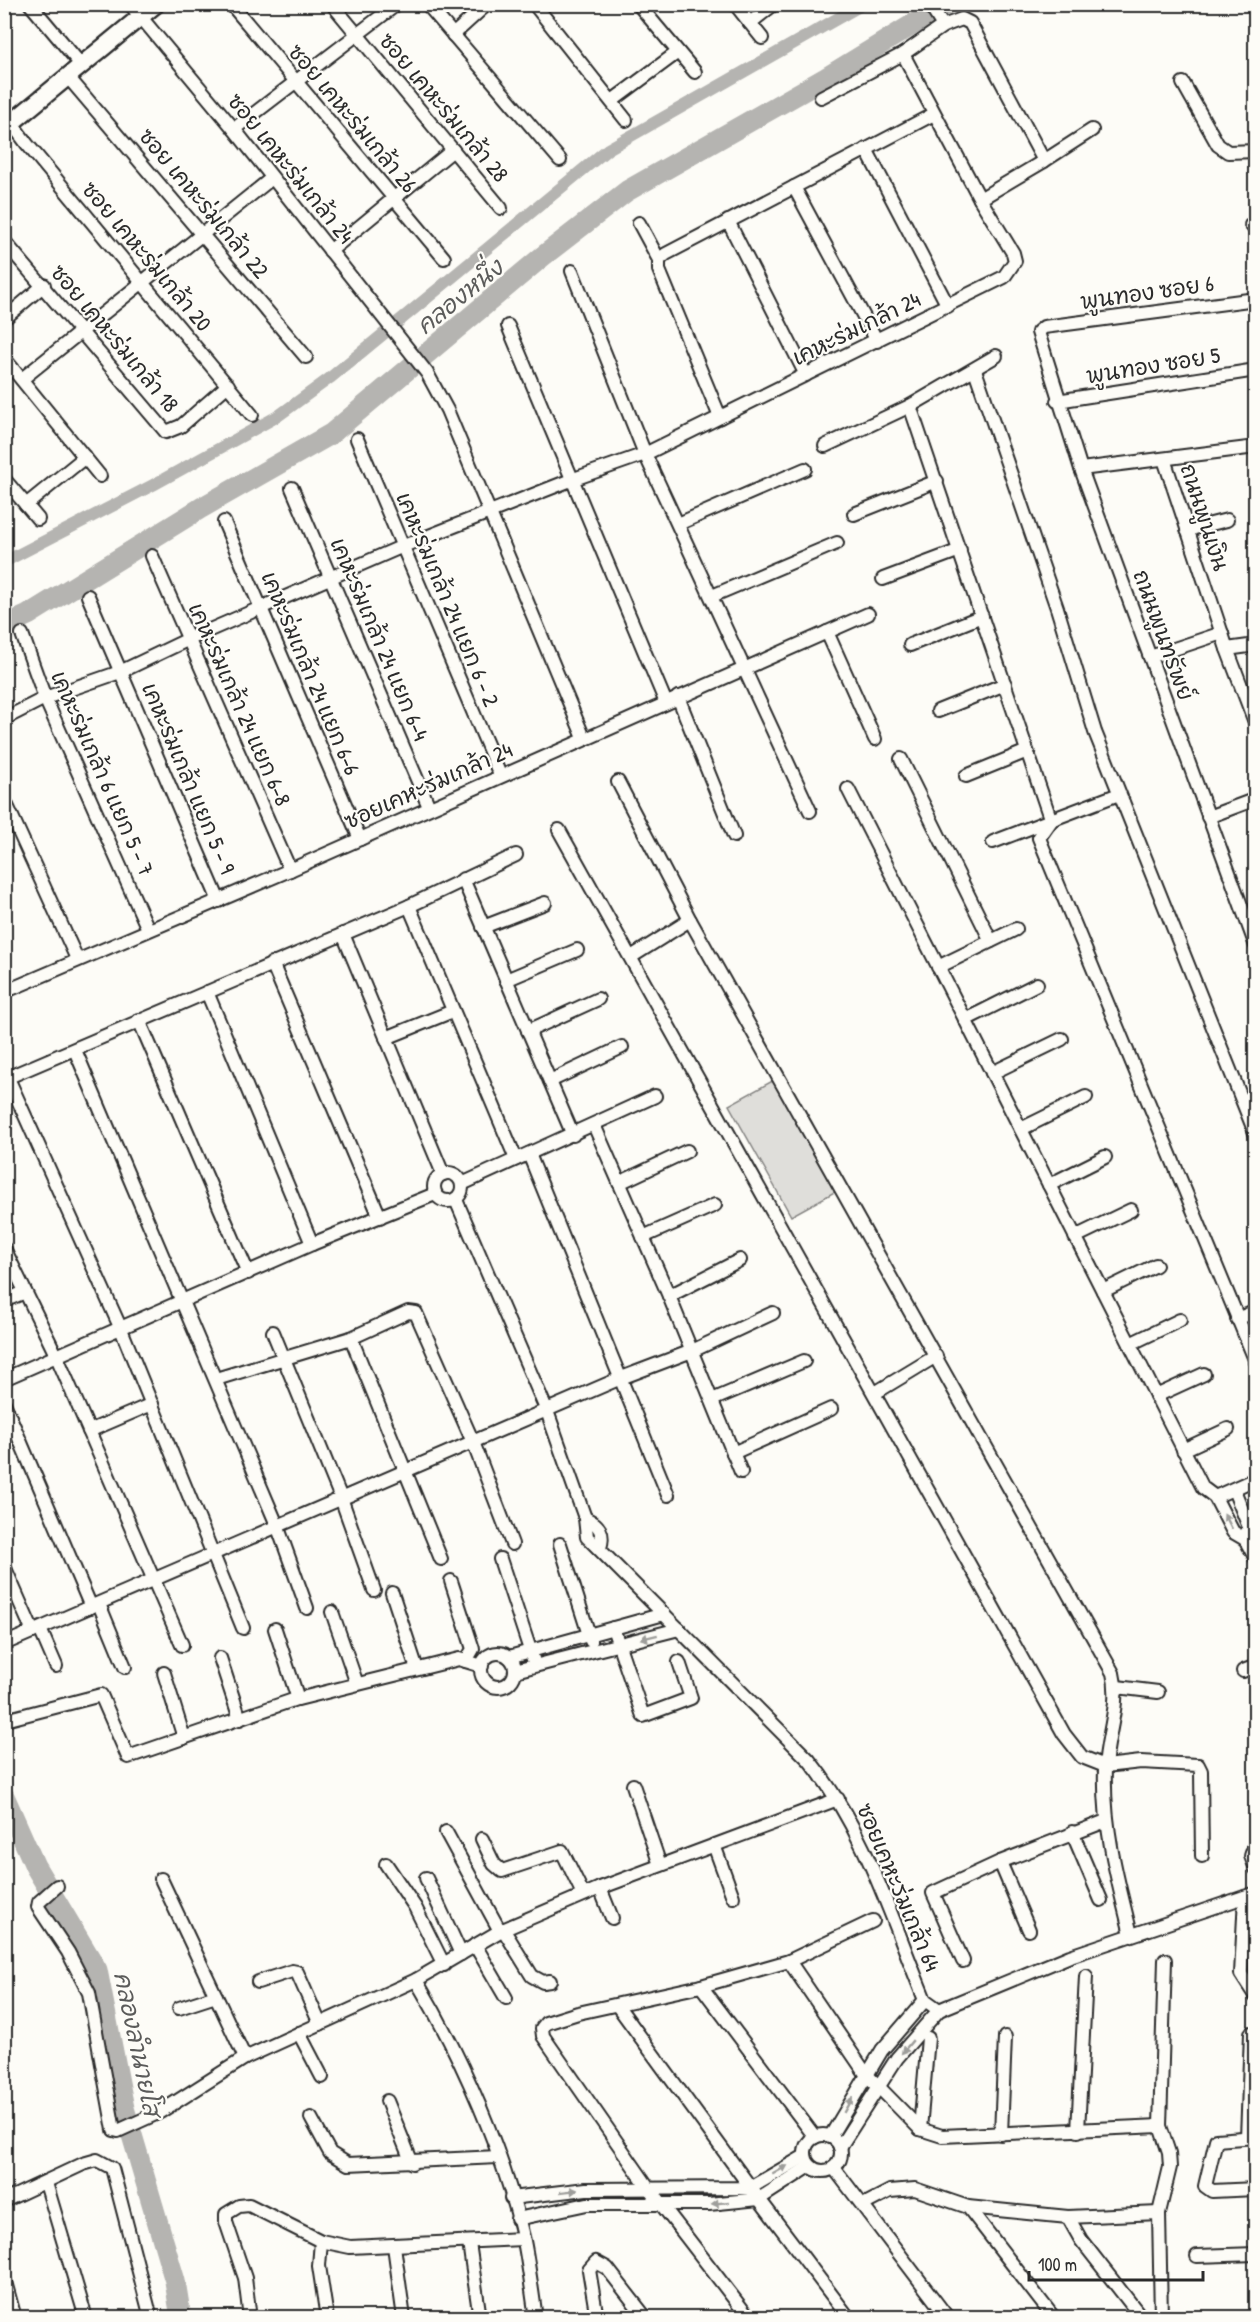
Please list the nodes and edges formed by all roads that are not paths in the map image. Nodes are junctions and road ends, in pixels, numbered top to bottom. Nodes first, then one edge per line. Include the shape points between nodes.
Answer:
1 (30, 4) edge
2 (156, 4) edge
3 (231, 4) edge
4 (332, 4) edge
5 (398, 4) edge
6 (427, 4) edge
7 (487, 4) edge
8 (534, 4) edge
9 (638, 4) edge
10 (735, 4) edge
11 (774, 4) edge
12 (929, 4) edge
13 (135, 11) edge
14 (750, 23) junction
15 (943, 26) junction
16 (357, 35) junction
17 (453, 35) junction
18 (762, 38) dead end
19 (678, 52) junction
20 (903, 54) junction
21 (82, 66) junction
22 (696, 72) dead end
23 (69, 77) junction
24 (294, 82) junction
25 (1183, 84) dead end
26 (821, 97) dead end
27 (612, 100) junction
28 (934, 114) junction
29 (626, 120) dead end
30 (7, 121) edge
31 (234, 129) junction
32 (1092, 130) dead end
33 (866, 149) junction
34 (453, 150) junction
35 (1256, 151) edge
36 (560, 160) dead end
37 (1044, 161) junction
38 (272, 178) junction
39 (794, 187) junction
40 (393, 198) junction
41 (980, 199) junction
42 (501, 208) dead end
43 (728, 222) junction
44 (639, 223) dead end
45 (203, 233) junction
46 (4, 241) edge
47 (330, 251) junction
48 (444, 258) dead end
49 (659, 260) junction
50 (572, 271) dead end
51 (142, 282) junction
52 (44, 285) junction
53 (1256, 298) edge
54 (948, 306) junction
55 (4, 319) edge
56 (508, 326) dead end
57 (83, 331) junction
58 (1041, 332) joint
59 (877, 341) junction
60 (996, 356) dead end
61 (306, 357) dead end
62 (4, 358) edge
63 (975, 370) junction
64 (1256, 370) edge
65 (806, 375) junction
66 (22, 379) junction
67 (228, 385) junction
68 (1057, 401) junction
69 (910, 406) junction
70 (252, 415) dead end
71 (720, 417) junction
72 (357, 439) dead end
73 (825, 446) dead end
74 (1256, 447) edge
75 (645, 454) junction
76 (85, 457) junction
77 (1164, 459) junction
78 (805, 469) dead end
79 (1081, 470) junction
80 (100, 476) dead end
81 (4, 479) edge
82 (570, 480) junction
83 (937, 481) junction
84 (292, 488) dead end
85 (26, 505) junction
86 (490, 512) junction
87 (854, 514) dead end
88 (38, 519) dead end
89 (1227, 520) dead end
90 (224, 522) dead end
91 (678, 524) junction
92 (1188, 530) junction
93 (837, 543) dead end
94 (401, 547) junction
95 (960, 550) junction
96 (152, 555) dead end
97 (330, 578) junction
98 (883, 579) dead end
99 (88, 596) dead end
100 (712, 596) junction
101 (260, 610) junction
102 (868, 614) dead end
103 (982, 616) junction
104 (827, 632) junction
105 (1222, 633) junction
106 (22, 634) dead end
107 (189, 639) junction
108 (910, 645) dead end
109 (1256, 645) edge
110 (1227, 649) junction
111 (1150, 657) junction
112 (746, 670) junction
113 (120, 672) junction
114 (1005, 684) junction
115 (45, 698) junction
116 (678, 698) junction
117 (666, 703) junction
118 (938, 711) dead end
119 (4, 719) edge
120 (1255, 720) edge
121 (584, 738) junction
122 (875, 739) dead end
123 (1025, 752) junction
124 (901, 759) dead end
125 (500, 775) junction
126 (966, 776) dead end
127 (618, 782) dead end
128 (848, 789) dead end
129 (1119, 794) junction
130 (4, 799) edge
131 (1256, 799) edge
132 (429, 807) junction
133 (810, 811) dead end
134 (1208, 817) junction
135 (1051, 821) junction
136 (559, 830) dead end
137 (734, 836) dead end
138 (360, 839) junction
139 (993, 842) dead end
140 (516, 855) dead end
141 (290, 870) junction
142 (463, 879) junction
143 (219, 901) junction
144 (545, 903) dead end
145 (409, 906) junction
146 (690, 920) junction
147 (483, 927) junction
148 (148, 929) junction
149 (1016, 929) dead end
150 (343, 934) junction
151 (991, 941) junction
152 (1255, 945) edge
153 (577, 950) dead end
154 (631, 957) junction
155 (77, 959) junction
156 (272, 963) junction
157 (938, 967) junction
158 (506, 980) junction
159 (1037, 984) dead end
160 (6, 988) edge
161 (207, 992) junction
162 (598, 999) dead end
163 (453, 1011) junction
164 (139, 1020) junction
165 (965, 1020) junction
166 (528, 1031) junction
167 (386, 1038) junction
168 (1062, 1039) dead end
169 (622, 1047) dead end
170 (75, 1050) junction
171 (992, 1073) junction
172 (6, 1078) edge
173 (550, 1081) junction
174 (655, 1096) dead end
175 (1086, 1097) dead end
176 (594, 1125) junction
177 (1021, 1129) junction
178 (573, 1135) junction
179 (1256, 1135) edge
180 (687, 1151) dead end
181 (529, 1154) junction
182 (1105, 1157) dead end
183 (516, 1159) junction
184 (443, 1174) junction
185 (619, 1183) junction
186 (462, 1184) junction
187 (1049, 1185) junction
188 (435, 1194) junction
189 (456, 1200) junction
190 (715, 1205) dead end
191 (1131, 1210) dead end
192 (380, 1216) junction
193 (643, 1237) junction
194 (1075, 1237) junction
195 (312, 1244) junction
196 (4, 1248) edge
197 (740, 1260) dead end
198 (1156, 1265) dead end
199 (248, 1273) junction
200 (1103, 1291) junction
201 (25, 1292) junction
202 (669, 1296) junction
203 (4, 1301) edge
204 (183, 1302) junction
205 (1256, 1311) edge
206 (773, 1313) dead end
207 (1237, 1319) junction
208 (1180, 1320) dead end
209 (121, 1329) junction
210 (273, 1332) dead end
211 (351, 1338) junction
212 (1130, 1344) junction
213 (692, 1351) junction
214 (936, 1356) junction
215 (57, 1357) junction
216 (283, 1358) junction
217 (804, 1361) dead end
218 (1256, 1362) edge
219 (1204, 1374) dead end
220 (621, 1378) junction
221 (4, 1379) edge
222 (216, 1379) junction
223 (875, 1393) junction
224 (1156, 1396) junction
225 (712, 1400) junction
226 (4, 1403) edge
227 (152, 1404) junction
228 (831, 1409) dead end
229 (547, 1411) junction
230 (1228, 1429) dead end
231 (89, 1431) junction
232 (473, 1442) junction
233 (1183, 1450) junction
234 (734, 1453) junction
235 (406, 1470) junction
236 (741, 1472) dead end
237 (1253, 1480) dead end
238 (1234, 1490) junction
239 (668, 1495) dead end
240 (1215, 1497) junction
241 (341, 1498) junction
242 (585, 1518) junction
243 (277, 1525) junction
244 (1245, 1539) junction
245 (512, 1544) dead end
246 (560, 1544) dead end
247 (600, 1548) junction
248 (213, 1553) junction
249 (1256, 1558) edge
250 (441, 1559) dead end
251 (500, 1559) dead end
252 (4, 1566) edge
253 (154, 1580) junction
254 (451, 1581) dead end
255 (374, 1590) dead end
256 (392, 1593) dead end
257 (95, 1605) junction
258 (307, 1608) dead end
259 (332, 1612) dead end
260 (664, 1614) junction
261 (243, 1628) dead end
262 (613, 1628) junction
263 (275, 1629) dead end
264 (679, 1629) junction
265 (36, 1630) junction
266 (589, 1635) junction
267 (4, 1644) edge
268 (618, 1644) junction
269 (182, 1645) dead end
270 (531, 1651) junction
271 (594, 1651) junction
272 (509, 1657) junction
273 (220, 1658) dead end
274 (466, 1661) junction
275 (679, 1662) dead end
276 (56, 1666) dead end
277 (482, 1666) junction
278 (535, 1666) junction
279 (1256, 1666) edge
280 (125, 1667) dead end
281 (417, 1670) junction
282 (515, 1671) junction
283 (1243, 1671) dead end
284 (164, 1673) dead end
285 (357, 1684) junction
286 (1117, 1687) junction
287 (1158, 1692) dead end
288 (299, 1698) junction
289 (9, 1719) dead end
290 (240, 1719) junction
291 (184, 1738) junction
292 (1105, 1766) junction
293 (633, 1785) dead end
294 (838, 1799) junction
295 (1106, 1821) junction
296 (446, 1832) dead end
297 (1072, 1832) junction
298 (482, 1839) dead end
299 (1256, 1841) edge
300 (714, 1845) junction
301 (1202, 1856) dead end
302 (1000, 1862) junction
303 (386, 1864) dead end
304 (660, 1865) junction
305 (1256, 1869) edge
306 (426, 1878) dead end
307 (161, 1880) dead end
308 (56, 1887) dead end
309 (600, 1888) junction
310 (584, 1894) junction
311 (1250, 1895) edge
312 (733, 1898) dead end
313 (1101, 1900) dead end
314 (612, 1918) dead end
315 (873, 1921) dead end
316 (501, 1930) junction
317 (1029, 1930) dead end
318 (1131, 1934) junction
319 (475, 1945) junction
320 (461, 1954) junction
321 (1165, 1960) dead end
322 (789, 1961) junction
323 (963, 1961) dead end
324 (444, 1965) junction
325 (1086, 1976) dead end
326 (416, 1980) junction
327 (550, 1981) dead end
328 (258, 1982) dead end
329 (701, 1986) junction
330 (216, 1996) junction
331 (1256, 1997) edge
332 (506, 1998) dead end
333 (925, 2000) junction
334 (617, 2005) junction
335 (180, 2008) dead end
336 (939, 2010) junction
337 (320, 2024) junction
338 (1251, 2033) dead end
339 (299, 2034) junction
340 (1005, 2037) dead end
341 (928, 2038) dead end
342 (245, 2058) junction
343 (866, 2074) junction
344 (322, 2077) dead end
345 (878, 2086) junction
346 (387, 2101) dead end
347 (311, 2118) dead end
348 (1160, 2126) junction
349 (920, 2128) junction
350 (1078, 2131) junction
351 (1001, 2134) junction
352 (815, 2137) junction
353 (830, 2137) junction
354 (1251, 2137) edge
355 (840, 2147) junction
356 (498, 2157) junction
357 (808, 2161) junction
358 (412, 2163) junction
359 (834, 2168) junction
360 (46, 2183) junction
361 (648, 2187) junction
362 (750, 2188) junction
363 (1256, 2189) edge
364 (511, 2198) junction
365 (759, 2199) junction
366 (4, 2201) edge
367 (662, 2204) junction
368 (863, 2205) junction
369 (968, 2207) junction
370 (1159, 2213) junction
371 (1068, 2217) junction
372 (517, 2219) junction
373 (523, 2239) junction
374 (321, 2241) junction
375 (469, 2243) junction
376 (394, 2246) junction
377 (1256, 2254) edge
378 (1197, 2256) dead end
379 (4, 2278) edge
380 (1256, 2317) edge
381 (15, 2318) edge
382 (86, 2318) edge
383 (151, 2318) edge
384 (250, 2318) edge
385 (327, 2318) edge
386 (404, 2318) edge
387 (480, 2318) edge
388 (536, 2318) edge
389 (597, 2318) edge
390 (646, 2318) edge
391 (749, 2318) edge
392 (849, 2318) edge
393 (948, 2318) edge
394 (1053, 2318) edge
395 (1142, 2318) edge
396 (1161, 2318) edge
397 (1248, 2318) edge

1 - 21 street
2 - 13 street
3 - 24 street, ซอย เคหะร่มเกล้า 26
4 - 16 street, ซอย เคหะร่มเกล้า 28
5 - 16 street
6 - 17 street
7 - 17 street
8 - 27 street
9 - 19 street
10 - 14 street
11 - 14 street
12 - 15 street
13 - 21 street
13 - 31 street, ซอย เคหะร่มเกล้า 24
14 - 18 street
15 - 20 street
15 - 37 street via 962,19 970,23
16 - 24 street
16 - 34 street, ซอย เคหะร่มเกล้า 28
17 - 36 street
19 - 22 street
19 - 27 street
20 - 26 street
20 - 28 street, เคหะร่มเกล้า 24
21 - 23 street
23 - 30 street
23 - 45 street, ซอย เคหะร่มเกล้า 22
24 - 31 street
24 - 40 street, ซอย เคหะร่มเกล้า 26
25 - 35 street via 1218,145 1228,152
27 - 29 street
28 - 33 street
28 - 41 street, เคหะร่มเกล้า 24
30 - 51 street, ซอย เคหะร่มเกล้า 20
31 - 38 street, ซอย เคหะร่มเกล้า 24
32 - 37 street
33 - 39 street
33 - 54 street
34 - 40 street
34 - 42 street, ซอย เคหะร่มเกล้า 28
37 - 41 street
38 - 45 street
38 - 47 street, ซอย เคหะร่มเกล้า 24
39 - 43 street
39 - 59 street
40 - 47 street
40 - 48 street, ซอย เคหะร่มเกล้า 26
41 - 54 street, เคหะร่มเกล้า 24 via 1015,261 1004,277
43 - 49 street
43 - 65 street
44 - 49 street
45 - 51 street
45 - 61 street, ซอย เคหะร่มเกล้า 22
46 - 52 street, ซอย เคหะร่มเกล้า 18
47 - 86 street, ซอย เคหะร่มเกล้า 24 via 427,373
49 - 71 street via 659,270
50 - 75 street
51 - 57 street
51 - 67 street, ซอย เคหะร่มเกล้า 20
52 - 55 street
52 - 57 street, ซอย เคหะร่มเกล้า 18
53 - 58 street, พูนทอง ซอย 6
54 - 59 street, เคหะร่มเกล้า 24
56 - 82 street
57 - 66 street
57 - 67 street, ซอย เคหะร่มเกล้า 18 via 166,432 181,426
58 - 68 street, ถนนพูนทรัพย์
59 - 65 street, เคหะร่มเกล้า 24
60 - 63 street
62 - 66 street
63 - 69 street
63 - 129 street
64 - 68 street, พูนทอง ซอย 5
65 - 71 street, เคหะร่มเกล้า 24
66 - 76 street
67 - 70 street, ซอย เคหะร่มเกล้า 20
68 - 79 street, ถนนพูนทรัพย์
69 - 73 street
69 - 83 street
71 - 75 street, เคหะร่มเกล้า 24
72 - 94 street, เคหะร่มเกล้า 24 แยก 6 - 2
74 - 77 street
75 - 82 street, เคหะร่มเกล้า 24
75 - 91 street
76 - 80 street
76 - 85 street
77 - 79 street
77 - 92 street, ถนนพูนเงิน
78 - 91 street
79 - 111 street, ถนนพูนทรัพย์
81 - 85 street
82 - 86 street, เคหะร่มเกล้า 24
82 - 117 street
83 - 87 street
83 - 95 street
84 - 97 street, เคหะร่มเกล้า 24 แยก 6-4
85 - 88 street
86 - 94 street, เคหะร่มเกล้า 24
86 - 121 street, ซอย เคหะร่มเกล้า 24
89 - 92 street
90 - 101 street, เคหะร่มเกล้า 24 แยก 6-6
91 - 100 street
92 - 105 street, ถนนพูนเงิน
93 - 100 street
94 - 97 street, เคหะร่มเกล้า 24
94 - 125 street, เคหะร่มเกล้า 24 แยก 6 - 2 via 426,597
95 - 98 street
95 - 103 street
96 - 107 street, เคหะร่มเกล้า 24 แยก 6-8
97 - 101 street, เคหะร่มเกล้า 24
97 - 132 street, เคหะร่มเกล้า 24 แยก 6-4
99 - 113 street, เคหะร่มเกล้า แยก 5 - 9
100 - 112 street
101 - 107 street, เคหะร่มเกล้า 24
101 - 138 street, เคหะร่มเกล้า 24 แยก 6-6
102 - 104 street, ซอยเคหะร่มเกล้า 24
103 - 108 street
103 - 114 street
104 - 112 street, ซอยเคหะร่มเกล้า 24
104 - 122 street
105 - 110 street, ถนนพูนเงิน
105 - 111 street
106 - 115 street, เคหะร่มเกล้า 6 แยก 5 - 7
107 - 113 street, เคหะร่มเกล้า 24
107 - 141 street, เคหะร่มเกล้า 24 แยก 6-8
109 - 110 street
110 - 120 street, ถนนพูนเงิน
111 - 134 street, ถนนพูนทรัพย์
112 - 116 street, ซอยเคหะร่มเกล้า 24
112 - 133 street
113 - 115 street, เคหะร่มเกล้า 24
113 - 143 street, เคหะร่มเกล้า แยก 5 - 9
114 - 118 street
114 - 123 street
115 - 119 street, เคหะร่มเกล้า 24
115 - 148 street, เคหะร่มเกล้า 6 แยก 5 - 7
116 - 117 street, ซอยเคหะร่มเกล้า 24
116 - 137 street
117 - 121 street, ซอยเคหะร่มเกล้า 24
121 - 125 street, ซอยเคหะร่มเกล้า 24
123 - 126 street
123 - 135 street
124 - 151 street
125 - 132 street, ซอยเคหะร่มเกล้า 24
127 - 146 street
128 - 157 street
129 - 135 street
129 - 179 street
130 - 155 street
131 - 134 street
132 - 138 street, ซอยเคหะร่มเกล้า 24
134 - 152 street, ถนนพูนทรัพย์
135 - 139 street
135 - 207 street via 1039,838
136 - 154 street
138 - 141 street, ซอยเคหะร่มเกล้า 24
140 - 142 street
141 - 143 street, ซอยเคหะร่มเกล้า 24
142 - 145 street
142 - 147 street
143 - 148 street, ซอยเคหะร่มเกล้า 24
144 - 147 street
145 - 150 street
145 - 163 street
146 - 154 street
146 - 214 street
147 - 158 street
148 - 155 street, ซอยเคหะร่มเกล้า 24
149 - 151 street
150 - 156 street
150 - 167 street
151 - 157 street
153 - 158 street
154 - 223 street
155 - 160 street, ซอยเคหะร่มเกล้า 24
156 - 161 street
156 - 192 street
157 - 165 street
158 - 166 street
159 - 165 street
161 - 164 street
161 - 195 street
162 - 166 street
163 - 167 street
163 - 183 street
164 - 170 street
164 - 199 street
165 - 171 street
166 - 173 street
167 - 184 street
168 - 171 street
169 - 173 street
170 - 172 street
170 - 204 street
171 - 177 street
172 - 209 street
173 - 178 street
174 - 176 street
175 - 177 street
176 - 178 street
176 - 185 street
177 - 187 street
178 - 181 street
180 - 185 street
181 - 183 street
181 - 220 street
182 - 187 street
183 - 186 street
184 - 186 street via 455,1174
184 - 188 street via 435,1182
185 - 193 street
186 - 189 street
187 - 194 street
188 - 189 street via 445,1202
188 - 192 street
189 - 229 street
190 - 193 street
191 - 194 street
192 - 195 street
193 - 202 street
194 - 200 street
195 - 199 street
196 - 201 street
197 - 202 street
198 - 200 street
199 - 204 street
200 - 212 street
201 - 203 street
201 - 215 street
202 - 213 street
204 - 209 street
204 - 222 street
205 - 207 street
206 - 213 street
207 - 218 street
208 - 212 street
209 - 215 street
209 - 227 street
210 - 216 street
211 - 216 street
211 - 232 street via 408,1312 416,1313
211 - 235 street
212 - 224 street
213 - 220 street
213 - 225 street
214 - 223 street
214 - 286 street via 1113,1673
215 - 221 street
215 - 231 street
216 - 222 street
216 - 241 street
217 - 225 street
219 - 224 street
220 - 229 street
220 - 239 street
222 - 243 street
223 - 292 street via 1064,1734 1082,1757
224 - 233 street
225 - 234 street
226 - 257 street
227 - 231 street
227 - 248 street
228 - 234 street
229 - 232 street
229 - 242 street
230 - 233 street
231 - 253 street
232 - 235 street
232 - 245 street
233 - 240 street via 1203,1488
234 - 236 street
235 - 241 street
235 - 250 street
237 - 238 street
238 - 240 street
238 - 244 street via 1249,1527
244 -> 240 street via 1233,1532
241 - 243 street
241 - 255 street
242 - 247 street, ซอยเคหะร่มเกล้า 64 via 587,1537
242 - 247 street via 600,1529
243 - 248 street
243 - 258 street
244 - 249 street
246 - 266 street
247 - 260 street, ซอยเคหะร่มเกล้า 64
248 - 253 street
248 - 261 street
251 - 270 street
252 - 265 street
253 - 257 street
253 - 269 street
254 - 274 street via 473,1649
256 - 281 street
257 - 265 street
257 - 280 street
259 - 285 street
260 - 262 street
260 - 264 street, ซอยเคหะร่มเกล้า 64
262 - 266 street
262 - 268 street
263 - 288 street
264 -> 268 street
264 - 294 street, ซอยเคหะร่มเกล้า 64 via 809,1760
265 - 267 street
265 - 276 street
266 - 270 street
266 - 271 street
268 - 271 street
268 - 275 street via 643,1716 691,1698
270 - 272 street
270 - 278 street
271 - 278 street
272 - 277 street via 494,1654
272 - 282 street
273 - 290 street
274 - 277 street
274 - 281 street via 459,1659
277 - 282 street via 485,1680 494,1686 506,1685
278 - 282 street
279 - 283 street
281 - 285 street
284 - 291 street
285 - 288 street
286 - 287 street
286 - 292 street
288 - 290 street
289 - 291 street via 102,1695 128,1757
290 - 291 street
292 - 295 street
292 - 301 street via 1141,1762 1198,1765
293 - 304 street
294 - 300 street
294 - 333 street, ซอยเคหะร่มเกล้า 64 via 862,1846
295 - 297 street
295 - 318 street
296 - 316 street
297 - 302 street
297 - 313 street
298 - 310 street via 494,1864 502,1870 562,1851
299 - 305 street via 1251,1856
300 - 304 street
300 - 312 street
302 - 317 street
302 - 323 street via 933,1893
303 - 324 street via 415,1907
304 - 309 street
306 - 320 street
307 - 330 street
308 - 342 street via 38,1907 89,1993 114,2130 147,2120
309 - 310 street
309 - 314 street
310 - 316 street
311 - 318 street
311 - 331 street via 1241,1974
315 - 322 street
316 - 319 street
316 - 327 street via 532,1976
318 - 336 street
319 - 320 street
319 - 332 street
320 - 324 street
321 - 348 street
322 - 329 street
322 - 343 street
324 - 326 street
325 - 350 street
326 - 337 street
326 - 356 street via 464,2070
328 - 337 street via 297,1972
329 - 334 street
329 - 352 street
330 - 335 street
330 - 342 street
333 - 336 street, ซอยเคหะร่มเกล้า 64
333 - 343 street
334 - 361 street via 546,2023 543,2036
334 - 362 street
336 -> 345 street
337 - 339 street
338 - 354 street
339 - 342 street
339 - 344 street
340 - 351 street
341 - 349 street
343 - 345 street
353 -> 343 street
345 - 349 street
345 - 355 street
346 - 358 street
347 - 358 street via 337,2159 348,2163
348 - 350 street
348 - 370 street via 1170,2167
349 - 351 street via 942,2136
350 - 351 street
352 - 353 street
352 - 357 street via 807,2145
353 - 355 street
354 - 363 street via 1216,2140 1205,2186 1212,2191
355 - 359 street via 841,2157
356 - 358 street
356 - 364 street
357 - 359 street via 822,2172
362 -> 357 street
357 - 365 street
359 - 368 street
360 - 366 street
360 - 382 street
360 - 383 street via 97,2160 112,2168
361 - 362 street
364 -> 361 street
361 - 367 street
362 - 365 street
364 - 372 street
365 -> 367 street
365 - 392 street
367 - 372 street via 587,2204
367 - 391 street
368 - 369 street via 890,2191 915,2189
368 - 393 street
369 - 371 street
369 - 394 street
370 - 371 street
370 - 396 street
371 - 395 street via 1081,2240
372 - 373 street
373 - 375 street
373 - 388 street
374 - 376 street via 350,2247
374 - 384 street via 249,2205 238,2206 226,2214 245,2278
374 - 385 street via 319,2266
375 - 376 street
375 - 387 street
376 - 386 street
377 - 378 street
379 - 381 street
380 - 397 street
389 - 390 street via 589,2270 596,2262 607,2268

